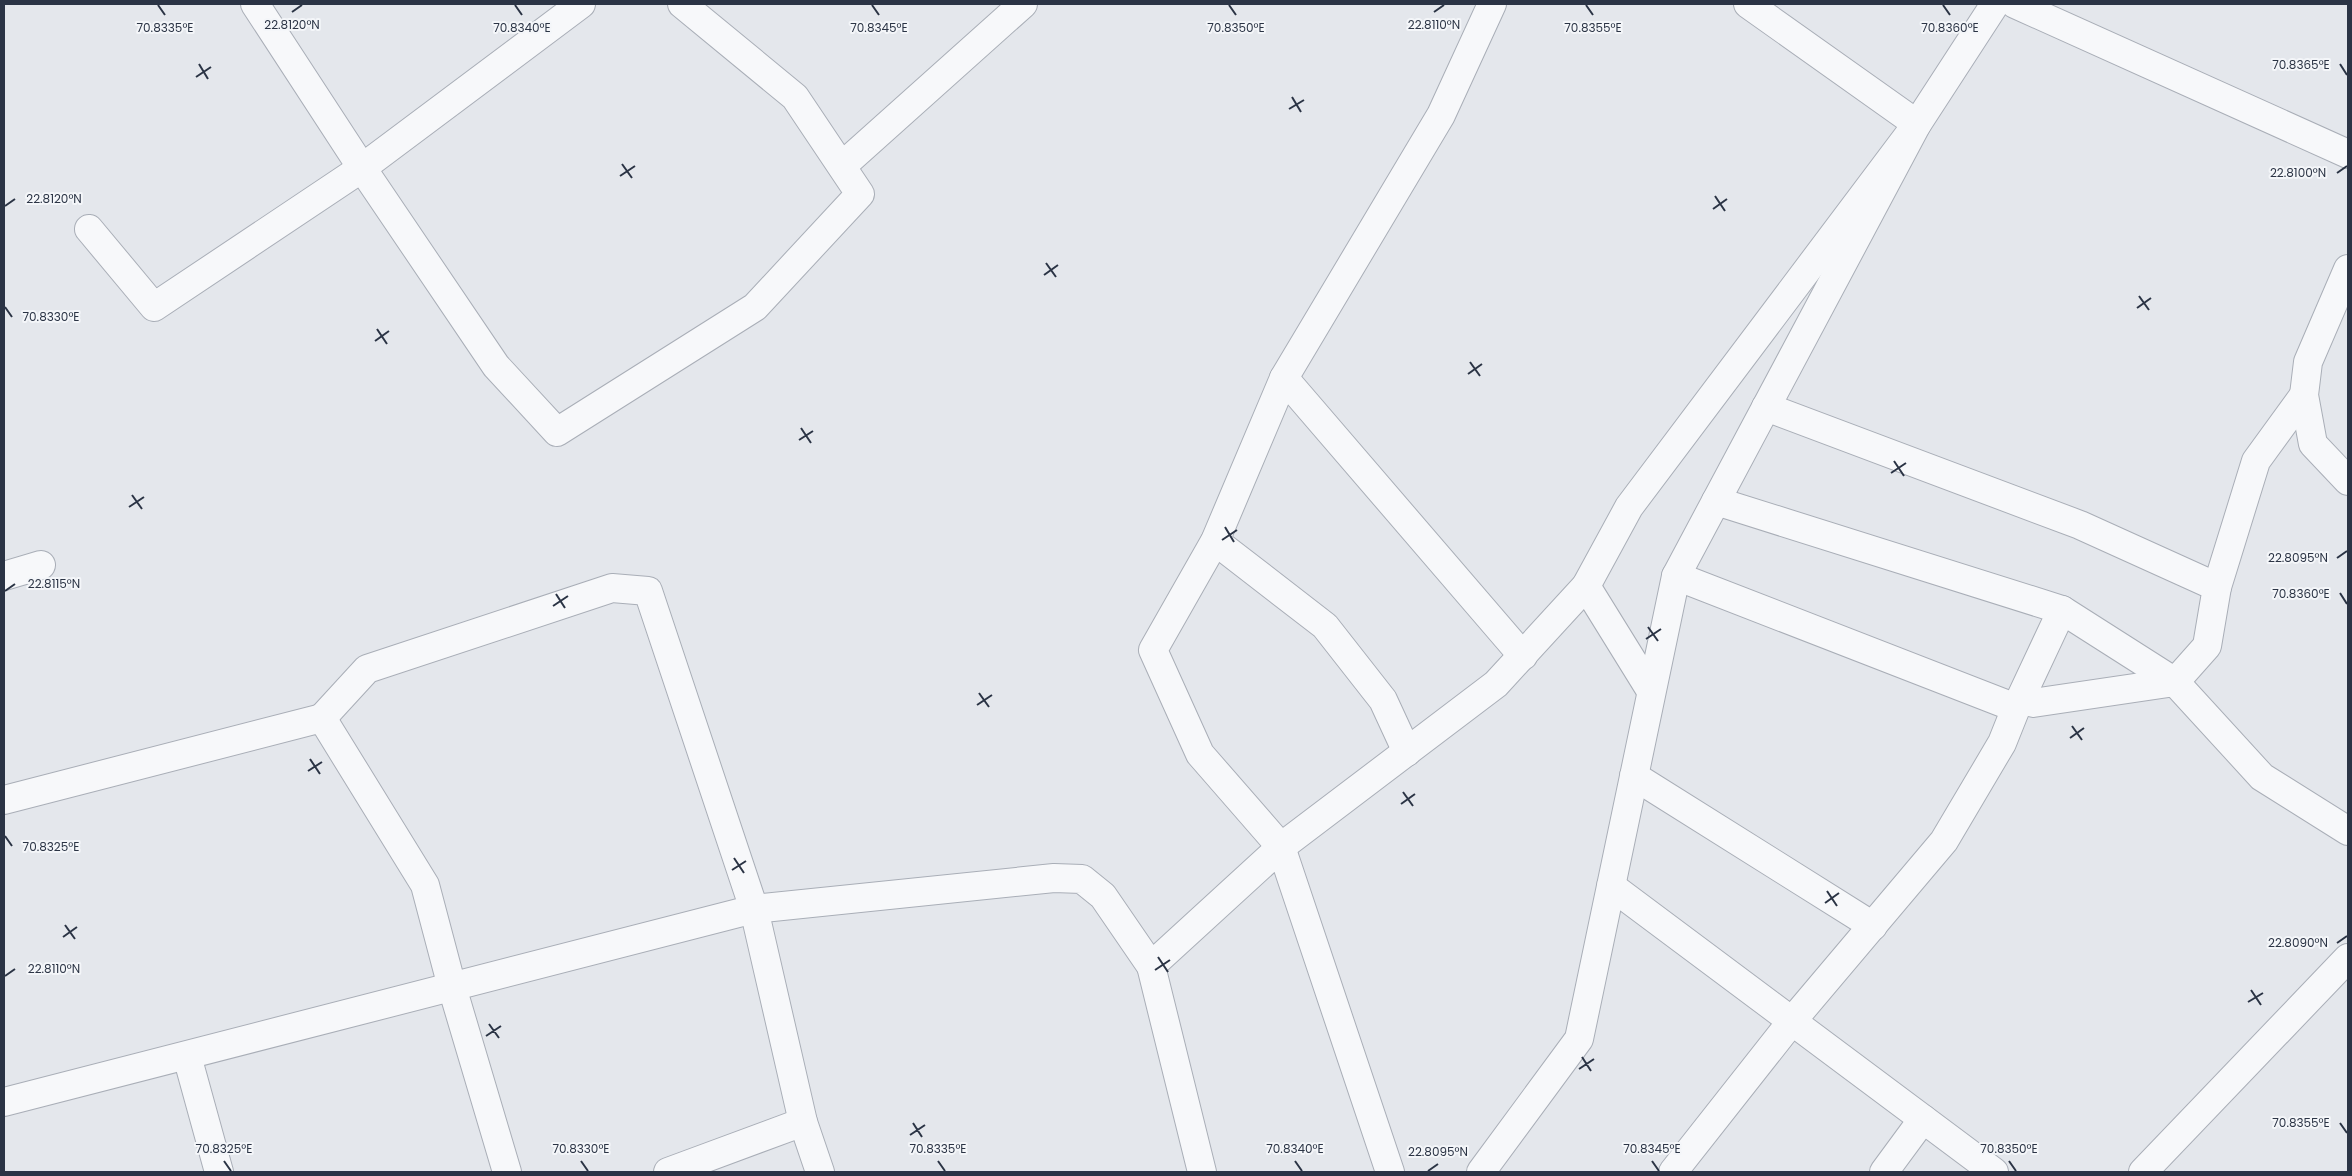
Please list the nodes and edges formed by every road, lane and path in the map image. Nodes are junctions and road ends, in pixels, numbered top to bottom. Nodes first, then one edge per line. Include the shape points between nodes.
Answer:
1 (255, 4) edge
2 (581, 4) edge
3 (682, 4) edge
4 (1023, 4) edge
5 (1492, 4) edge
6 (1748, 4) edge
7 (1995, 4) edge
8 (2015, 4) edge
9 (1917, 124) junction
10 (2348, 154) edge
11 (842, 166) junction
12 (362, 168) junction
13 (90, 229) dead end
14 (2348, 269) edge
15 (1284, 378) junction
16 (2304, 395) junction
17 (1766, 408) junction
18 (2348, 481) edge
19 (1716, 501) junction
20 (1215, 542) junction
21 (41, 566) dead end
22 (4, 576) edge
23 (1676, 576) junction
24 (1586, 586) junction
25 (2217, 587) junction
26 (2062, 610) junction
27 (1523, 656) junction
28 (2175, 682) junction
29 (1652, 691) junction
30 (2025, 706) junction
31 (322, 718) junction
32 (1407, 752) junction
33 (1634, 776) junction
34 (4, 800) edge
35 (2348, 831) edge
36 (1281, 848) junction
37 (1611, 886) junction
38 (754, 909) junction
39 (1873, 926) junction
40 (2348, 958) edge
41 (1151, 966) junction
42 (452, 987) junction
43 (1792, 1021) junction
44 (187, 1056) junction
45 (4, 1102) edge
46 (1923, 1119) junction
47 (803, 1122) junction
48 (219, 1172) edge
49 (508, 1172) edge
50 (668, 1172) edge
51 (820, 1172) edge
52 (1202, 1172) edge
53 (1390, 1172) edge
54 (1482, 1172) edge
55 (1673, 1172) edge
56 (1884, 1172) edge
57 (1994, 1172) edge
58 (2143, 1172) edge

1 - 12 street
2 - 12 street
3 - 11 street via 796,98
4 - 11 street
5 - 15 street via 1441,115
6 - 9 street
7 - 9 street
8 - 10 street
9 - 17 street
9 - 24 street via 1629,507
11 - 12 street via 860,194 755,307 557,432 496,366
12 - 13 street via 154,307
14 - 16 street via 2308,362
15 - 20 street
15 - 27 street
16 - 18 street via 2313,444
16 - 25 street via 2256,461
17 - 19 street
17 - 25 street via 2080,525
19 - 23 street
19 - 26 street
20 - 32 street via 1325,626 1384,700
20 - 36 street via 1153,650 1200,754
21 - 22 street
23 - 29 street
23 - 30 street
24 - 27 street
24 - 29 street
25 - 28 street via 2207,646
26 - 28 street
26 - 30 street
27 - 32 street via 1496,684
28 - 30 street
28 - 35 street via 2262,777
29 - 33 street
30 - 39 street via 1944,841
31 - 34 street
31 - 38 street via 367,669 612,588 648,591
31 - 42 street via 424,885
32 - 36 street
33 - 37 street
33 - 39 street
36 - 41 street
36 - 53 street
37 - 43 street
37 - 54 street via 1579,1039
38 - 41 street via 1054,878 1082,879 1103,896
38 - 42 street
38 - 47 street
39 - 43 street
40 - 58 street
41 - 52 street
42 - 44 street
42 - 49 street
43 - 46 street
43 - 55 street
44 - 45 street
44 - 48 street
46 - 56 street
46 - 57 street
47 - 50 street
47 - 51 street

